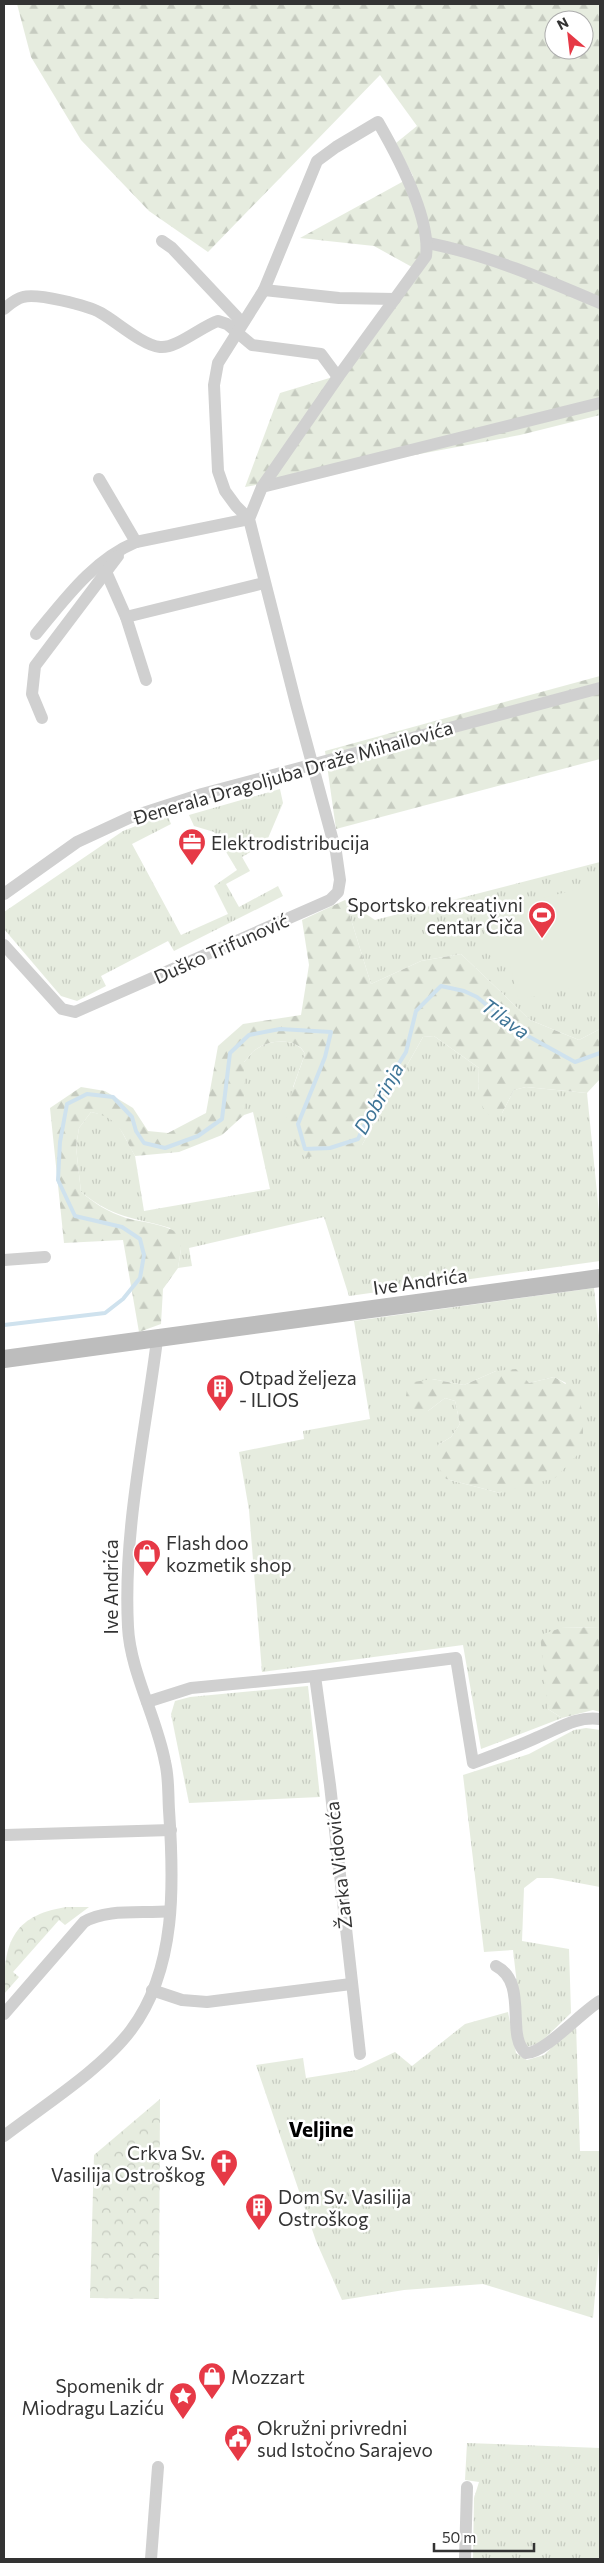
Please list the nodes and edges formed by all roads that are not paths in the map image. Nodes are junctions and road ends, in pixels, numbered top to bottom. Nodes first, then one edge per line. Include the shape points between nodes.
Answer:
1 (162, 241) dead end
2 (428, 243) junction
3 (264, 290) junction
4 (395, 299) junction
5 (600, 303) edge
6 (4, 309) edge
7 (239, 332) junction
8 (338, 377) junction
9 (600, 403) edge
10 (99, 479) dead end
11 (262, 487) junction
12 (249, 519) junction
13 (136, 542) junction
14 (124, 547) junction
15 (106, 574) junction
16 (264, 583) junction
17 (126, 617) junction
18 (36, 634) dead end
19 (146, 680) dead end
20 (600, 688) edge
21 (42, 718) dead end
22 (313, 766) junction
23 (4, 894) edge
24 (4, 945) edge
25 (45, 1257) dead end
26 (4, 1260) edge
27 (600, 1278) edge
28 (157, 1340) junction
29 (4, 1359) edge
30 (315, 1676) junction
31 (147, 1702) junction
32 (600, 1719) edge
33 (171, 1830) junction
34 (4, 1836) edge
35 (170, 1912) junction
36 (496, 1966) dead end
37 (351, 1984) junction
38 (152, 1990) junction
39 (600, 2001) edge
40 (4, 2014) edge
41 (360, 2054) dead end
42 (4, 2136) edge
43 (158, 2467) dead end
44 (467, 2487) dead end
45 (151, 2559) edge
46 (465, 2559) edge

1 - 7 street via 237,317
2 - 3 street via 402,164 378,122 317,161
2 - 4 street via 426,256
2 - 5 street via 519,269
3 - 4 street via 338,298
3 - 7 street
4 - 8 street
6 - 7 street via 25,296 60,301 99,312 161,348 218,321
7 - 8 street via 252,345 321,354
7 - 12 street via 218,363 214,385 218,471 225,491
8 - 11 street
9 - 11 street
10 - 13 street
11 - 12 street
12 - 13 street
12 - 16 street
13 - 14 street
14 - 15 street
14 - 18 street via 80,580
15 - 17 street
15 - 21 street via 35,666 32,694
16 - 17 street
16 - 22 street
17 - 19 street
20 - 22 street, Đenerala Dragoljuba Draže Mihailovića
22 - 23 street, Đenerala Dragoljuba Draže Mihailovića via 202,794 104,828 55,857
22 - 24 street, Duško Trifunović via 336,852 340,880 338,892 330,900 69,1013 62,1010
25 - 26 street
27 - 28 main road, Ive Andrića
28 - 29 main road, Ive Andrića
28 - 31 street, Ive Andrića via 138,1471 128,1590 128,1629
30 - 31 street via 191,1688
30 - 32 street via 456,1658 473,1762 569,1722 586,1717
30 - 37 street, Žarka Vidovića
31 - 33 street, Ive Andrića via 154,1715 166,1764
33 - 34 street
33 - 35 street, Ive Andrića
35 - 38 street, Ive Andrića via 165,1948
35 - 40 street via 106,1914 84,1922
36 - 39 street via 512,1984 518,2037 526,2053 538,2051
37 - 38 street via 207,2002 182,2000
37 - 41 street, Žarka Vidovića
38 - 42 street, Ive Andrića via 132,2028 116,2047
43 - 45 street
44 - 46 street

